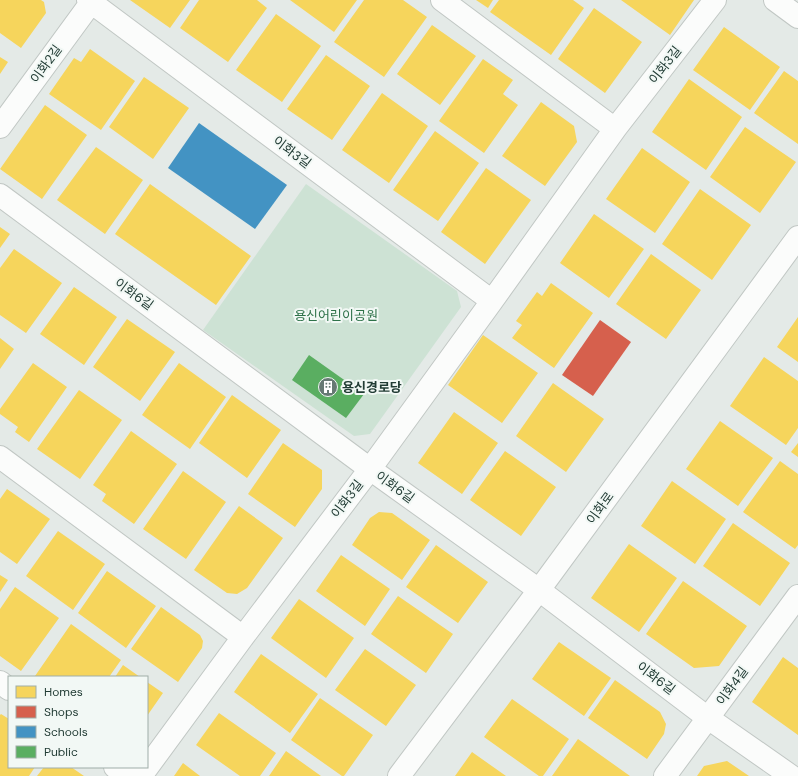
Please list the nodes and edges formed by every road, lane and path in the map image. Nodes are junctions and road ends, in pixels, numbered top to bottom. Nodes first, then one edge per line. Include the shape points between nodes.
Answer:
1 (442, 0) edge
2 (715, 0) edge
3 (775, 0) edge
4 (91, 1) edge
5 (798, 17) edge
6 (0, 127) edge
7 (615, 129) junction
8 (0, 195) edge
9 (798, 237) edge
10 (492, 301) junction
11 (0, 457) edge
12 (370, 469) junction
13 (539, 590) junction
14 (798, 596) edge
15 (243, 638) junction
16 (708, 718) junction
17 (148, 767) edge
18 (116, 768) edge
19 (127, 776) edge
20 (399, 776) edge
21 (666, 776) edge
22 (791, 776) edge

1 - 7 street
2 - 7 street, 이화3길
3 - 5 street
4 - 6 street, 이화2길
4 - 10 street, 이화3길
7 - 10 street, 이화3길
8 - 12 street, 이화6길
9 - 13 street, 이화로
10 - 12 street, 이화3길
11 - 15 street
12 - 13 street, 이화6길
12 - 15 street, 이화3길
13 - 16 street, 이화6길
13 - 20 street, 이화로
14 - 16 street, 이화4길
15 - 17 street, 이화3길
16 - 21 street, 이화4길
16 - 22 street, 이화6길
18 - 19 street

